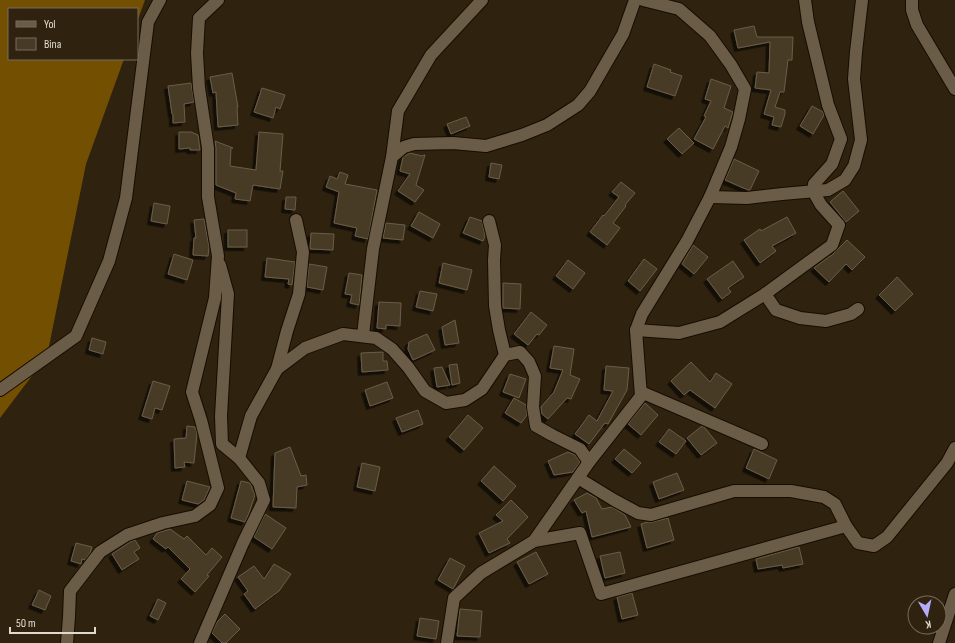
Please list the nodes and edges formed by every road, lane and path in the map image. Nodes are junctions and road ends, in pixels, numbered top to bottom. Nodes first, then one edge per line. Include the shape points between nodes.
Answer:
1 (160, 0) edge
2 (218, 0) edge
3 (482, 0) edge
4 (635, 0) edge
5 (643, 0) edge
6 (805, 0) edge
7 (862, 0) edge
8 (912, 0) edge
9 (955, 89) edge
10 (392, 157) junction
11 (813, 191) junction
12 (710, 198) junction
13 (296, 220) dead end
14 (489, 221) dead end
15 (218, 256) junction
16 (765, 294) junction
17 (858, 309) dead end
18 (636, 330) junction
19 (363, 335) junction
20 (505, 354) junction
21 (277, 369) junction
22 (0, 390) edge
23 (641, 392) junction
24 (762, 444) dead end
25 (955, 448) edge
26 (239, 458) junction
27 (588, 462) junction
28 (578, 478) junction
29 (846, 526) junction
30 (534, 541) junction
31 (955, 594) edge
32 (67, 643) edge
33 (200, 643) edge
34 (447, 643) edge
35 (939, 643) edge

1 - 22 street via 148,22 126,198 109,261 76,336
2 - 15 street via 199,18 197,53 199,88 208,148 208,197
3 - 10 street via 431,55 398,111
4 - 10 street via 623,34 590,91 578,105 547,125 486,146 453,143 414,144 404,147
5 - 12 street via 679,9 710,36 746,89 731,147
6 - 11 street via 828,105 841,139 832,164 814,184
7 - 11 street via 854,79 861,140 854,166 845,180 828,190
8 - 9 street via 917,25
10 - 19 street via 373,249
11 - 12 street via 746,198
11 - 16 street via 838,225 832,245
12 - 18 street via 642,314
13 - 21 street via 303,252 299,294
14 - 20 street via 495,245 495,306
15 - 26 street via 228,294 220,416 222,444
15 - 32 street via 215,298 192,392 218,488 210,505 195,516 128,535 100,552 70,591
16 - 17 street via 776,310 800,318 826,321 851,314
16 - 18 street via 713,324 679,333
18 - 23 street
19 - 20 street via 376,338 392,349 425,391 446,403 465,400 482,389
19 - 21 street via 343,334 305,348
20 - 27 street via 520,352 529,362 535,376 533,407 536,426 580,448
21 - 26 street via 250,416
23 - 24 street
23 - 27 street via 641,396
25 - 29 street via 947,463 887,537 874,546 858,543
26 - 33 street via 259,483 264,500
27 - 28 street
28 - 29 street via 638,513 651,515 734,491 791,491 824,497 835,504
28 - 30 street
29 - 30 street via 601,594 580,533
30 - 34 street via 481,573 454,598
31 - 35 street

